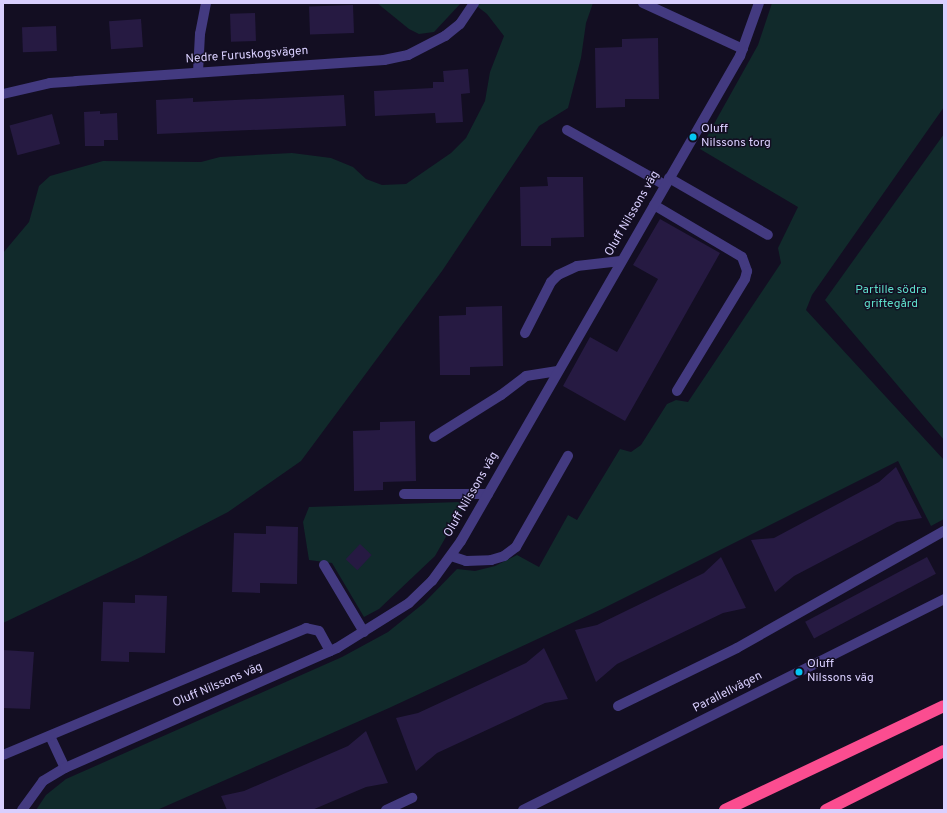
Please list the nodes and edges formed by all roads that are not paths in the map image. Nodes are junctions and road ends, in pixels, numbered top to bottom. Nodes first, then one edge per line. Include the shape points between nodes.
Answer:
1 (206, 3) edge
2 (474, 3) edge
3 (643, 3) edge
4 (759, 3) edge
5 (743, 49) junction
6 (198, 72) junction
7 (3, 94) edge
8 (567, 130) dead end
9 (667, 181) junction
10 (654, 204) junction
11 (768, 235) dead end
12 (621, 261) junction
13 (525, 333) dead end
14 (558, 371) junction
15 (677, 391) dead end
16 (434, 436) dead end
17 (568, 456) dead end
18 (404, 494) dead end
19 (488, 494) junction
20 (944, 531) edge
21 (451, 556) junction
22 (324, 564) dead end
23 (944, 599) edge
24 (364, 632) junction
25 (330, 651) junction
26 (618, 706) dead end
27 (944, 706) edge
28 (50, 736) junction
29 (944, 751) edge
30 (3, 755) edge
31 (65, 768) junction
32 (412, 798) dead end
33 (22, 810) edge
34 (386, 810) edge
35 (523, 810) edge
36 (725, 810) edge
37 (826, 810) edge

1 - 6 street via 200,34
2 - 6 street, Nedre Furuskogsvägen via 460,24 446,36 408,55 384,60
3 - 5 street
4 - 5 street, Oluff Nilssons väg
5 - 9 street, Oluff Nilssons väg
6 - 7 street, Nedre Furuskogsvägen via 50,83
8 - 9 street
9 - 10 street, Oluff Nilssons väg
9 - 11 street
10 - 12 street, Oluff Nilssons väg
10 - 15 street via 742,257 747,271 745,279
12 - 13 street via 577,266 558,275 551,282
12 - 14 street, Oluff Nilssons väg
14 - 16 street via 526,376
14 - 19 street, Oluff Nilssons väg
17 - 21 street via 516,547 504,556 491,560 466,561
18 - 19 street
19 - 21 street, Oluff Nilssons väg
20 - 26 street via 744,645
21 - 24 street, Oluff Nilssons väg via 432,581 409,602
22 - 24 street
23 - 35 street, Parallellvägen
24 - 25 street, Oluff Nilssons väg
25 - 28 street via 319,631 306,628
25 - 31 street, Oluff Nilssons väg
27 - 36 highway
28 - 30 street
28 - 31 street
29 - 37 highway
31 - 33 street, Oluff Nilssons väg via 43,781
32 - 34 street

